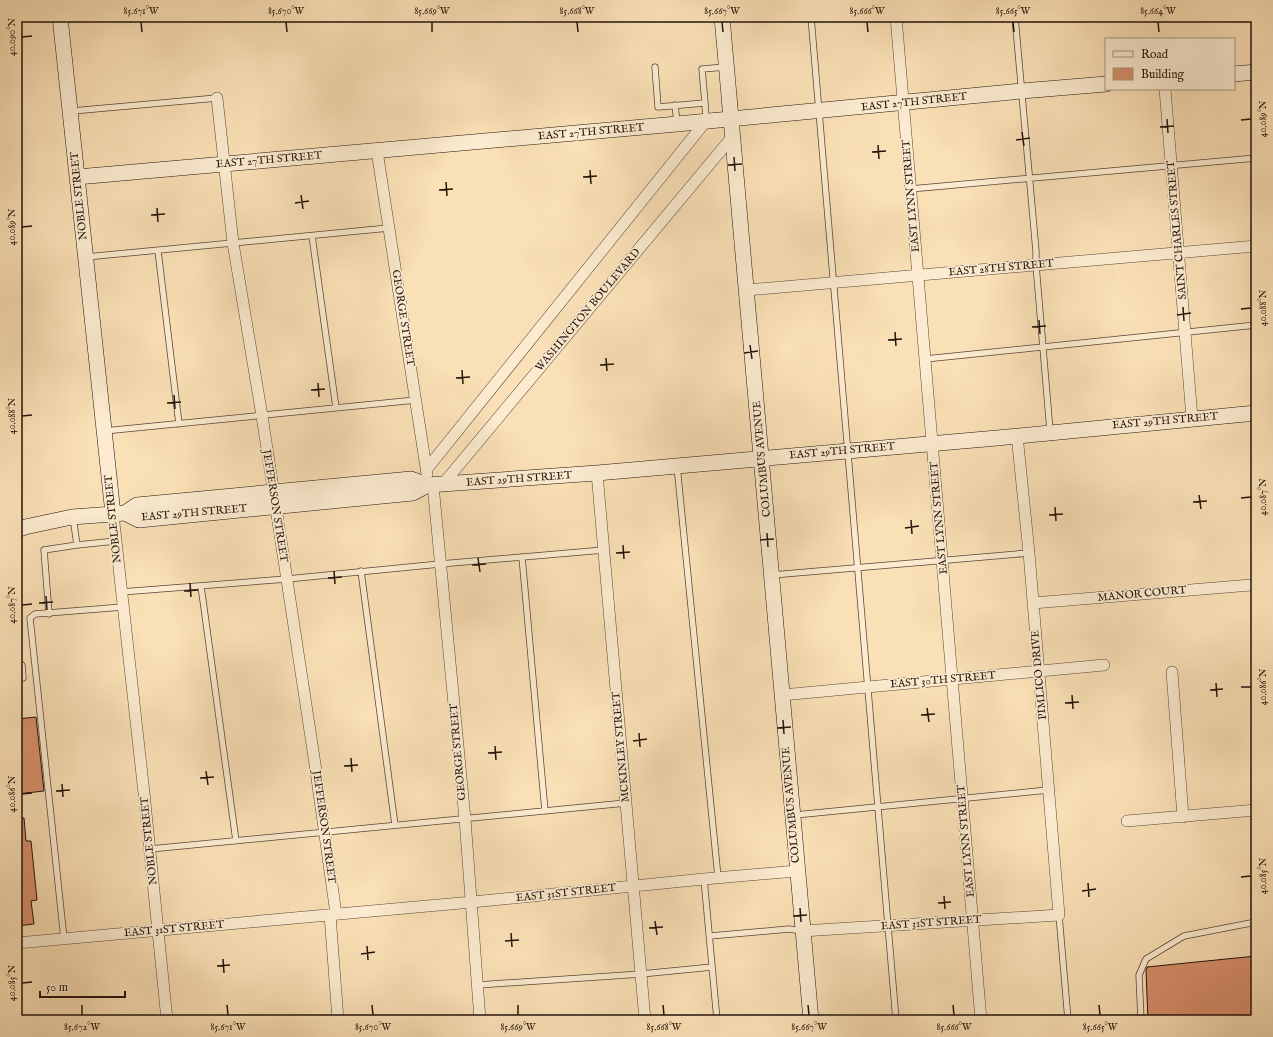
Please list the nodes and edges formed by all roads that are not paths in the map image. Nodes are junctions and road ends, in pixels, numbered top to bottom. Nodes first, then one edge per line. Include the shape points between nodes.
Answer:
1 (60, 17) edge
2 (722, 17) edge
3 (811, 17) edge
4 (896, 17) edge
5 (1015, 17) edge
6 (655, 66) dead end
7 (726, 67) junction
8 (1256, 72) edge
9 (1235, 74) edge
10 (1105, 84) edge
11 (1165, 90) edge
12 (1022, 91) junction
13 (217, 98) joint
14 (705, 103) junction
15 (903, 103) junction
16 (675, 105) junction
17 (70, 111) junction
18 (819, 111) junction
19 (731, 119) junction
20 (706, 121) junction
21 (677, 124) junction
22 (733, 136) junction
23 (377, 151) junction
24 (1256, 158) edge
25 (224, 164) junction
26 (1172, 165) junction
27 (77, 177) junction
28 (1030, 178) junction
29 (910, 190) junction
30 (389, 228) junction
31 (312, 236) junction
32 (233, 243) junction
33 (1256, 246) edge
34 (158, 250) junction
35 (1179, 253) junction
36 (85, 258) junction
37 (1036, 265) junction
38 (917, 275) junction
39 (833, 282) junction
40 (747, 290) junction
41 (1256, 325) edge
42 (1185, 332) junction
43 (1043, 347) junction
44 (925, 359) junction
45 (416, 400) junction
46 (336, 408) junction
47 (1256, 413) edge
48 (262, 416) junction
49 (1192, 418) junction
50 (179, 424) junction
51 (104, 431) junction
52 (1050, 432) junction
53 (1017, 435) junction
54 (932, 443) junction
55 (849, 450) junction
56 (762, 458) junction
57 (677, 466) junction
58 (426, 470) junction
59 (597, 473) junction
60 (435, 485) junction
61 (274, 499) junction
62 (119, 513) junction
63 (72, 517) junction
64 (17, 530) edge
65 (116, 541) junction
66 (77, 545) junction
67 (604, 550) junction
68 (1029, 553) junction
69 (522, 557) junction
70 (943, 560) junction
71 (440, 564) junction
72 (858, 568) junction
73 (361, 571) junction
74 (772, 575) junction
75 (287, 579) junction
76 (1252, 584) dead end
77 (201, 586) junction
78 (122, 592) junction
79 (1033, 603) junction
80 (123, 607) junction
81 (49, 614) junction
82 (17, 662) edge
83 (1104, 665) dead end
84 (1038, 671) junction
85 (1172, 672) dead end
86 (24, 678) dead end
87 (953, 679) junction
88 (867, 687) junction
89 (782, 695) junction
90 (1048, 790) junction
91 (962, 799) junction
92 (626, 803) junction
93 (878, 806) junction
94 (1256, 810) edge
95 (545, 811) junction
96 (792, 816) junction
97 (1183, 816) junction
98 (465, 818) junction
99 (1127, 821) dead end
100 (395, 825) junction
101 (324, 832) junction
102 (236, 841) junction
103 (150, 849) junction
104 (797, 871) junction
105 (718, 877) junction
106 (704, 878) junction
107 (633, 886) junction
108 (472, 902) junction
109 (333, 915) junction
110 (1059, 915) junction
111 (973, 920) junction
112 (1256, 922) edge
113 (888, 925) junction
114 (158, 930) junction
115 (802, 931) junction
116 (710, 936) junction
117 (64, 938) junction
118 (17, 943) edge
119 (712, 967) junction
120 (641, 974) junction
121 (478, 985) junction
122 (167, 1020) edge
123 (338, 1020) edge
124 (480, 1020) edge
125 (645, 1020) edge
126 (717, 1020) edge
127 (811, 1020) edge
128 (896, 1020) edge
129 (981, 1020) edge
130 (1068, 1020) edge
131 (1141, 1020) edge

1 - 17 street, NOBLE STREET
2 - 7 street, COLUMBUS AVENUE
3 - 18 lane
4 - 15 street, EAST LYNN STREET
5 - 12 lane
6 - 16 lane via 658,107
7 - 14 lane via 702,69
7 - 19 street, COLUMBUS AVENUE
8 - 9 street
10 - 12 street, EAST 27TH STREET
11 - 26 street, SAINT CHARLES STREET
12 - 15 street, EAST 27TH STREET
12 - 28 lane
13 - 17 lane
13 - 25 street, JEFFERSON STREET
14 - 16 lane
14 - 20 lane
15 - 18 street, EAST 27TH STREET
15 - 29 street, EAST LYNN STREET
16 - 21 lane
17 - 27 street, NOBLE STREET
18 - 19 street, EAST 27TH STREET
18 - 39 lane
19 - 20 street, EAST 27TH STREET
19 - 22 street, COLUMBUS AVENUE
20 - 21 street, EAST 27TH STREET
20 - 58 street
21 - 23 street, EAST 27TH STREET
22 - 40 street, COLUMBUS AVENUE
22 - 60 street, WASHINGTON BOULEVARD
23 - 25 street, EAST 27TH STREET
23 - 30 street, GEORGE STREET
24 - 26 lane
25 - 27 street, EAST 27TH STREET
25 - 32 street, JEFFERSON STREET
26 - 28 lane
26 - 35 street, SAINT CHARLES STREET
27 - 36 street, NOBLE STREET
28 - 29 lane
28 - 37 lane
29 - 38 street, EAST LYNN STREET
30 - 31 lane
30 - 45 street, GEORGE STREET
31 - 32 lane
31 - 46 lane
32 - 34 lane
32 - 48 street, JEFFERSON STREET
33 - 35 street, EAST 28TH STREET
34 - 36 lane
34 - 50 lane
35 - 37 street, EAST 28TH STREET
35 - 42 street, SAINT CHARLES STREET
36 - 51 street, NOBLE STREET
37 - 38 street, EAST 28TH STREET
37 - 43 lane
38 - 39 street, EAST 28TH STREET
38 - 44 street, EAST LYNN STREET
39 - 40 street, EAST 28TH STREET
39 - 55 lane
40 - 56 street, COLUMBUS AVENUE
41 - 42 lane
42 - 43 lane
42 - 49 street, SAINT CHARLES STREET
43 - 44 lane
43 - 52 lane
44 - 54 street, EAST LYNN STREET
45 - 46 lane
45 - 58 street, GEORGE STREET
46 - 48 lane
47 - 49 street, EAST 29TH STREET
48 - 50 lane
48 - 61 street, JEFFERSON STREET
49 - 52 street, EAST 29TH STREET
50 - 51 lane
51 - 62 street, NOBLE STREET
52 - 53 street, EAST 29TH STREET
53 - 54 street, EAST 29TH STREET
53 - 68 street, PIMLICO DRIVE
54 - 55 street, EAST 29TH STREET
54 - 70 street, EAST LYNN STREET
55 - 56 street, EAST 29TH STREET
55 - 72 lane
56 - 57 street, EAST 29TH STREET
56 - 74 street, COLUMBUS AVENUE
57 - 59 street, EAST 29TH STREET
57 - 105 lane
58 - 60 street, GEORGE STREET
59 - 60 street, EAST 29TH STREET
59 - 67 street, MCKINLEY STREET
60 - 61 street, EAST 29TH STREET via 414,493
60 - 71 street, GEORGE STREET
61 - 62 street, EAST 29TH STREET via 139,520
61 - 75 street, JEFFERSON STREET
62 - 63 street, EAST 29TH STREET
62 - 65 street, NOBLE STREET
63 - 64 street, EAST 29TH STREET
63 - 66 lane
65 - 66 lane
65 - 78 street, NOBLE STREET
66 - 81 lane via 44,550
67 - 69 lane
67 - 92 street, MCKINLEY STREET
68 - 70 lane
68 - 79 street, PIMLICO DRIVE
69 - 71 lane
69 - 95 lane
70 - 72 lane
70 - 87 street, EAST LYNN STREET
71 - 73 lane
71 - 98 street, GEORGE STREET
72 - 74 lane
72 - 88 lane
73 - 75 lane
73 - 100 lane
74 - 89 street, COLUMBUS AVENUE
75 - 77 lane
75 - 101 street, JEFFERSON STREET
76 - 79 street, MANOR COURT
77 - 78 lane
77 - 102 lane
78 - 80 street, NOBLE STREET
79 - 84 street, PIMLICO DRIVE
80 - 81 lane
80 - 103 street, NOBLE STREET
81 - 117 lane via 35,614 30,618
82 - 86 lane via 22,665
83 - 84 street, EAST 30TH STREET
84 - 87 street, EAST 30TH STREET
84 - 90 street, PIMLICO DRIVE
85 - 97 street
87 - 88 street, EAST 30TH STREET
87 - 91 street, EAST LYNN STREET
88 - 89 street, EAST 30TH STREET
88 - 93 lane
89 - 96 street, COLUMBUS AVENUE
90 - 91 lane
90 - 110 street, PIMLICO DRIVE
91 - 93 lane
91 - 111 street, EAST LYNN STREET
92 - 95 lane
92 - 107 street, MCKINLEY STREET
93 - 96 lane
93 - 113 lane
94 - 97 street
95 - 98 lane
96 - 104 street, COLUMBUS AVENUE
97 - 99 street
98 - 100 lane
98 - 108 street, GEORGE STREET
100 - 101 lane
101 - 102 lane
101 - 109 street, JEFFERSON STREET
102 - 103 lane
103 - 114 street, NOBLE STREET
104 - 105 street, EAST 31ST STREET
104 - 115 street, COLUMBUS AVENUE
105 - 106 street, EAST 31ST STREET
106 - 107 street, EAST 31ST STREET
106 - 116 lane
107 - 108 street, EAST 31ST STREET
107 - 120 street, MCKINLEY STREET
108 - 109 street, EAST 31ST STREET
108 - 121 street, GEORGE STREET
109 - 114 street, EAST 31ST STREET
109 - 123 street, JEFFERSON STREET
110 - 111 street, EAST 31ST STREET
110 - 130 lane
111 - 113 street, EAST 31ST STREET
111 - 129 street, EAST LYNN STREET
112 - 131 lane via 1184,936 1146,959 1139,975
113 - 115 street, EAST 31ST STREET
113 - 128 lane
114 - 117 street, EAST 31ST STREET
114 - 122 street, NOBLE STREET
115 - 116 lane via 789,929
115 - 127 street, COLUMBUS AVENUE
116 - 119 lane
117 - 118 street, EAST 31ST STREET
119 - 120 lane
119 - 126 lane
120 - 121 lane
120 - 125 street, MCKINLEY STREET
121 - 124 street, GEORGE STREET

